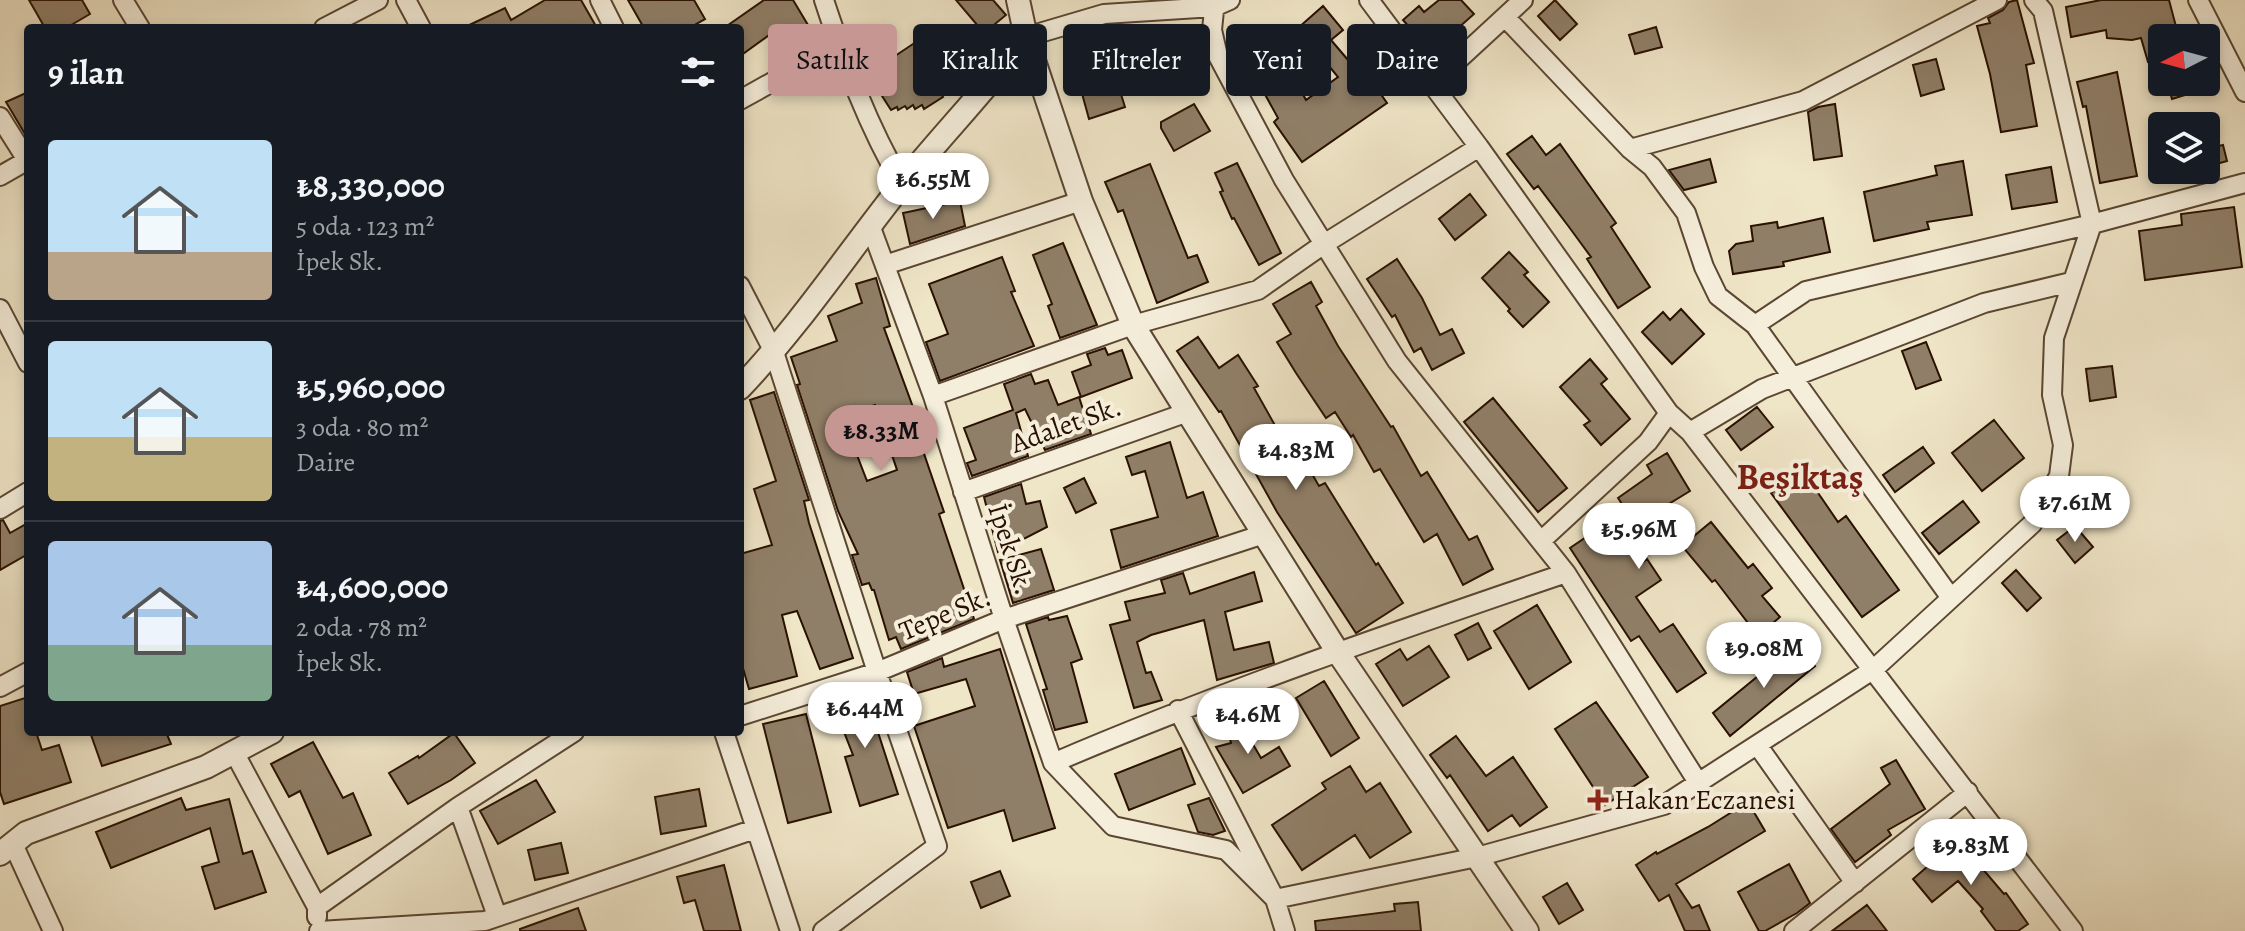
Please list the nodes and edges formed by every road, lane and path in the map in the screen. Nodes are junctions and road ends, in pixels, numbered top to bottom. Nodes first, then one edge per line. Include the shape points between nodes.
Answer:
1 (123, 0) edge
2 (378, 0) edge
3 (406, 0) edge
4 (600, 0) edge
5 (824, 0) edge
6 (1018, 0) edge
7 (1369, 0) edge
8 (1523, 0) edge
9 (1997, 0) edge
10 (2034, 0) edge
11 (2198, 0) edge
12 (1220, 2) edge
13 (1505, 17) junction
14 (138, 24) edge
15 (332, 24) edge
16 (419, 24) edge
17 (612, 24) edge
18 (832, 24) edge
19 (1023, 24) edge
20 (1387, 24) edge
21 (1047, 31) edge
22 (1467, 52) edge
23 (768, 84) edge
24 (2245, 92) edge
25 (859, 96) edge
26 (979, 96) edge
27 (1046, 96) edge
28 (1441, 96) edge
29 (744, 98) edge
30 (0, 117) edge
31 (1479, 147) junction
32 (1630, 149) junction
33 (24, 154) edge
34 (24, 162) edge
35 (0, 176) edge
36 (2245, 183) edge
37 (902, 184) junction
38 (1081, 201) junction
39 (2092, 224) junction
40 (870, 225) junction
41 (1324, 244) junction
42 (885, 265) junction
43 (2071, 282) junction
44 (744, 294) edge
45 (0, 309) edge
46 (1133, 325) junction
47 (1755, 325) junction
48 (774, 352) junction
49 (24, 355) edge
50 (1792, 379) junction
51 (744, 384) edge
52 (933, 396) junction
53 (1188, 412) junction
54 (1669, 413) junction
55 (1690, 432) junction
56 (963, 492) junction
57 (24, 494) edge
58 (0, 509) edge
59 (1264, 534) junction
60 (1541, 541) junction
61 (1566, 573) junction
62 (1951, 598) junction
63 (1004, 619) junction
64 (1337, 651) junction
65 (1874, 669) junction
66 (877, 672) junction
67 (24, 674) edge
68 (0, 687) edge
69 (1178, 710) junction
70 (744, 715) edge
71 (260, 736) edge
72 (568, 736) edge
73 (725, 736) edge
74 (240, 743) edge
75 (1758, 746) junction
76 (1053, 763) junction
77 (1699, 784) junction
78 (1968, 792) junction
79 (458, 807) junction
80 (755, 829) junction
81 (6, 849) edge
82 (1477, 857) junction
83 (1855, 883) junction
84 (1275, 899) junction
85 (317, 907) junction
86 (490, 923) edge
87 (2062, 927) edge
88 (53, 931) edge
89 (318, 931) edge
90 (790, 931) edge
91 (823, 931) edge
92 (1285, 931) edge
93 (1527, 931) edge
94 (1794, 931) edge

1 - 14 street
2 - 15 street
3 - 16 street
4 - 17 street
5 - 18 street
6 - 19 street
7 - 20 street
8 - 13 street
9 - 32 street via 1803,101
10 - 39 street via 2043,11
11 - 24 street
12 - 21 street via 1104,14
12 - 41 street via 1212,30 1218,56
13 - 22 street
13 - 32 street
23 - 29 street
25 - 37 street
26 - 37 street
27 - 38 street
28 - 31 street
30 - 33 street
31 - 41 street
31 - 54 street
32 - 47 street via 1652,167 1686,213 1718,296
34 - 35 street
36 - 39 street
37 - 40 street
38 - 42 street
38 - 46 street
39 - 43 street
39 - 47 street via 1806,291
40 - 42 street, İpek Sk.
40 - 48 street
41 - 46 street via 1258,290
41 - 60 street via 1397,361
42 - 52 street, İpek Sk.
43 - 50 street via 1984,303
43 - 62 street via 2054,338 2052,395 2063,445 2059,476 2032,524
44 - 48 street
45 - 49 street
46 - 52 street
46 - 53 street
47 - 50 street
48 - 51 street
48 - 66 street
50 - 55 street via 1762,389
50 - 62 street
52 - 56 street, İpek Sk.
53 - 56 street, Adalet Sk.
53 - 59 street
54 - 55 street
54 - 60 street via 1648,442
55 - 65 street
56 - 63 street, İpek Sk.
57 - 58 street
59 - 63 street, Tepe Sk.
59 - 64 street
60 - 61 street
61 - 64 street
61 - 77 street
62 - 65 street
63 - 66 street, Tepe Sk.
63 - 76 street, İpek Sk.
64 - 69 street
64 - 82 street
65 - 75 street
65 - 78 street
66 - 70 street, Tepe Sk.
66 - 91 street via 937,846
67 - 68 street
69 - 76 street
69 - 84 street
71 - 74 street
72 - 79 street
73 - 80 street
74 - 81 street via 206,767 26,833
74 - 85 street
75 - 77 street
75 - 83 street
76 - 84 street, İpek Sk. via 1113,826 1226,850
77 - 82 street via 1664,805
78 - 83 street
78 - 87 street
79 - 85 street
79 - 86 street
80 - 86 street
80 - 90 street
81 - 88 street
82 - 84 street
82 - 93 street
83 - 94 street
84 - 92 street
85 - 89 street
86 - 89 street

